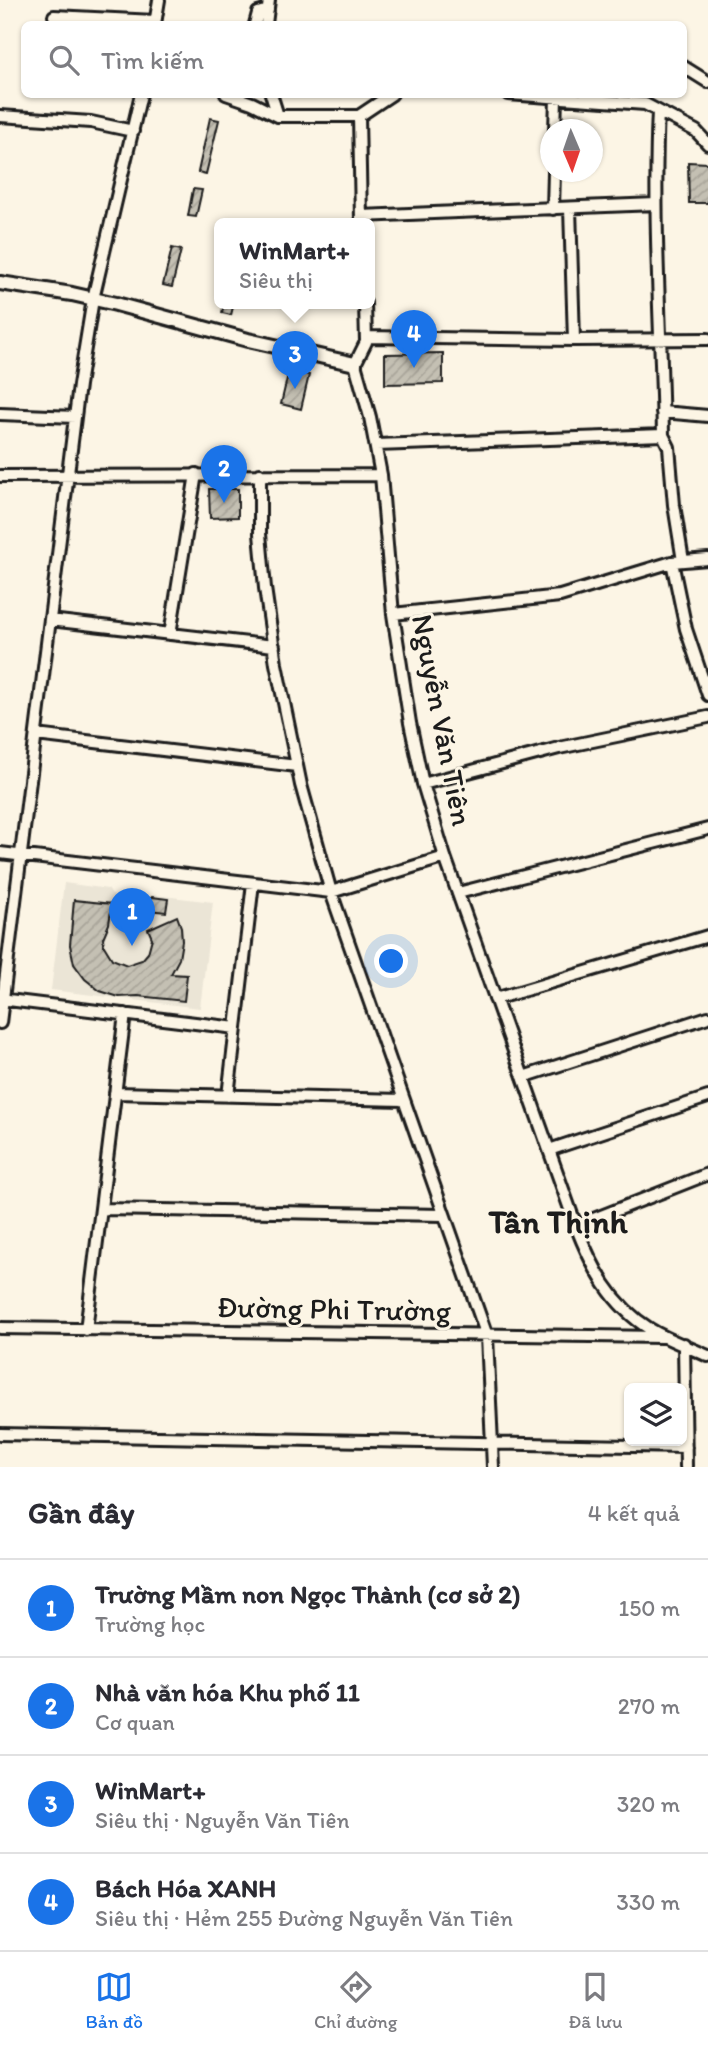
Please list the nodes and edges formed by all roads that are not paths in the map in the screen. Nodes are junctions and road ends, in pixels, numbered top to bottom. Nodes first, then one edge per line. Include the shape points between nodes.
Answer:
1 (159, 0) edge
2 (268, 5) edge
3 (54, 16) dead end
4 (126, 21) edge
5 (155, 21) edge
6 (256, 21) edge
7 (687, 70) edge
8 (708, 82) edge
9 (140, 98) edge
10 (238, 98) edge
11 (272, 98) edge
12 (386, 98) edge
13 (556, 98) joint
14 (658, 111) junction
15 (278, 116) junction
16 (359, 116) junction
17 (0, 117) edge
18 (555, 119) edge
19 (133, 131) junction
20 (708, 144) edge
21 (554, 182) edge
22 (656, 204) junction
23 (570, 208) junction
24 (553, 209) junction
25 (361, 218) edge
26 (375, 218) edge
27 (0, 283) edge
28 (93, 299) junction
29 (365, 309) edge
30 (366, 337) junction
31 (661, 339) junction
32 (708, 339) edge
33 (574, 340) junction
34 (355, 364) junction
35 (662, 412) junction
36 (0, 414) edge
37 (75, 416) junction
38 (708, 416) edge
39 (663, 435) junction
40 (376, 444) junction
41 (196, 474) junction
42 (260, 474) junction
43 (68, 475) junction
44 (382, 475) junction
45 (0, 476) edge
46 (708, 559) edge
47 (678, 562) junction
48 (393, 614) junction
49 (50, 620) junction
50 (170, 634) junction
51 (274, 646) junction
52 (708, 695) edge
53 (708, 717) edge
54 (36, 734) junction
55 (297, 765) junction
56 (423, 784) junction
57 (708, 829) edge
58 (0, 853) edge
59 (21, 855) junction
60 (445, 856) junction
61 (253, 883) junction
62 (331, 892) junction
63 (458, 893) junction
64 (708, 936) edge
65 (1, 999) edge
66 (495, 999) junction
67 (125, 1014) junction
68 (708, 1017) edge
69 (0, 1023) edge
70 (236, 1028) junction
71 (523, 1077) junction
72 (115, 1093) junction
73 (229, 1096) junction
74 (708, 1097) edge
75 (403, 1100) junction
76 (549, 1150) junction
77 (708, 1174) edge
78 (101, 1209) junction
79 (443, 1215) junction
80 (576, 1226) junction
81 (0, 1328) edge
82 (86, 1330) junction
83 (487, 1336) junction
84 (667, 1337) junction
85 (684, 1344) junction
86 (708, 1356) edge
87 (0, 1433) edge
88 (492, 1443) junction
89 (686, 1447) junction
90 (494, 1467) edge
91 (686, 1467) edge

1 - 5 street
2 - 6 street
3 - 4 street
7 - 8 street
9 - 19 street
10 - 15 street
11 - 15 street
12 - 16 street
13 - 14 street via 645,104
13 - 18 street
14 - 20 street via 696,131
14 - 22 street
15 - 16 street
16 - 25 street
17 - 19 street via 91,122
19 - 28 street
21 - 24 street
22 - 23 street
22 - 31 street
23 - 24 street
23 - 33 street
24 - 26 street
27 - 28 street
28 - 34 street
28 - 37 street
29 - 30 street
30 - 33 street
30 - 34 street
31 - 32 street
31 - 33 street
31 - 35 street
34 - 40 street, Nguyễn Văn Tiên
35 - 38 street
35 - 39 street
36 - 37 street
37 - 43 street
39 - 40 street
39 - 47 street via 669,447
40 - 44 street, Nguyễn Văn Tiên
41 - 42 street
41 - 43 street
41 - 50 street
42 - 44 street
42 - 51 street via 261,551
43 - 45 street
43 - 49 street
44 - 48 street, Nguyễn Văn Tiên
46 - 47 street
47 - 48 street via 560,596
47 - 52 street via 686,629
48 - 56 street, Nguyễn Văn Tiên
49 - 50 street
49 - 54 street
50 - 51 street
51 - 55 street
53 - 56 street via 559,748
54 - 55 street
54 - 59 street
55 - 62 street
56 - 60 street, Nguyễn Văn Tiên
57 - 63 street
58 - 59 street
59 - 61 street
59 - 65 street
60 - 62 street
60 - 63 street, Nguyễn Văn Tiên
61 - 62 street
61 - 70 street
62 - 75 street
63 - 66 street, Nguyễn Văn Tiên
64 - 66 street
65 - 67 street
65 - 69 street
66 - 71 street, Nguyễn Văn Tiên
67 - 70 street
67 - 72 street
68 - 71 street
70 - 73 street
71 - 76 street, Nguyễn Văn Tiên
72 - 73 street
72 - 78 street
73 - 75 street
74 - 76 street
75 - 79 street
76 - 80 street, Nguyễn Văn Tiên
77 - 80 street
78 - 79 street
78 - 82 street
79 - 83 street
80 - 84 street, Nguyễn Văn Tiên via 617,1302 638,1321
81 - 82 street, Đường Phi Trường
82 - 83 street, Đường Phi Trường
83 - 84 street, Đường Phi Trường
83 - 88 street
84 - 85 street, Nguyễn Văn Tiên
85 - 86 street, Nguyễn Văn Tiên
85 - 89 street
87 - 88 street
88 - 89 street
88 - 90 street
89 - 91 street

